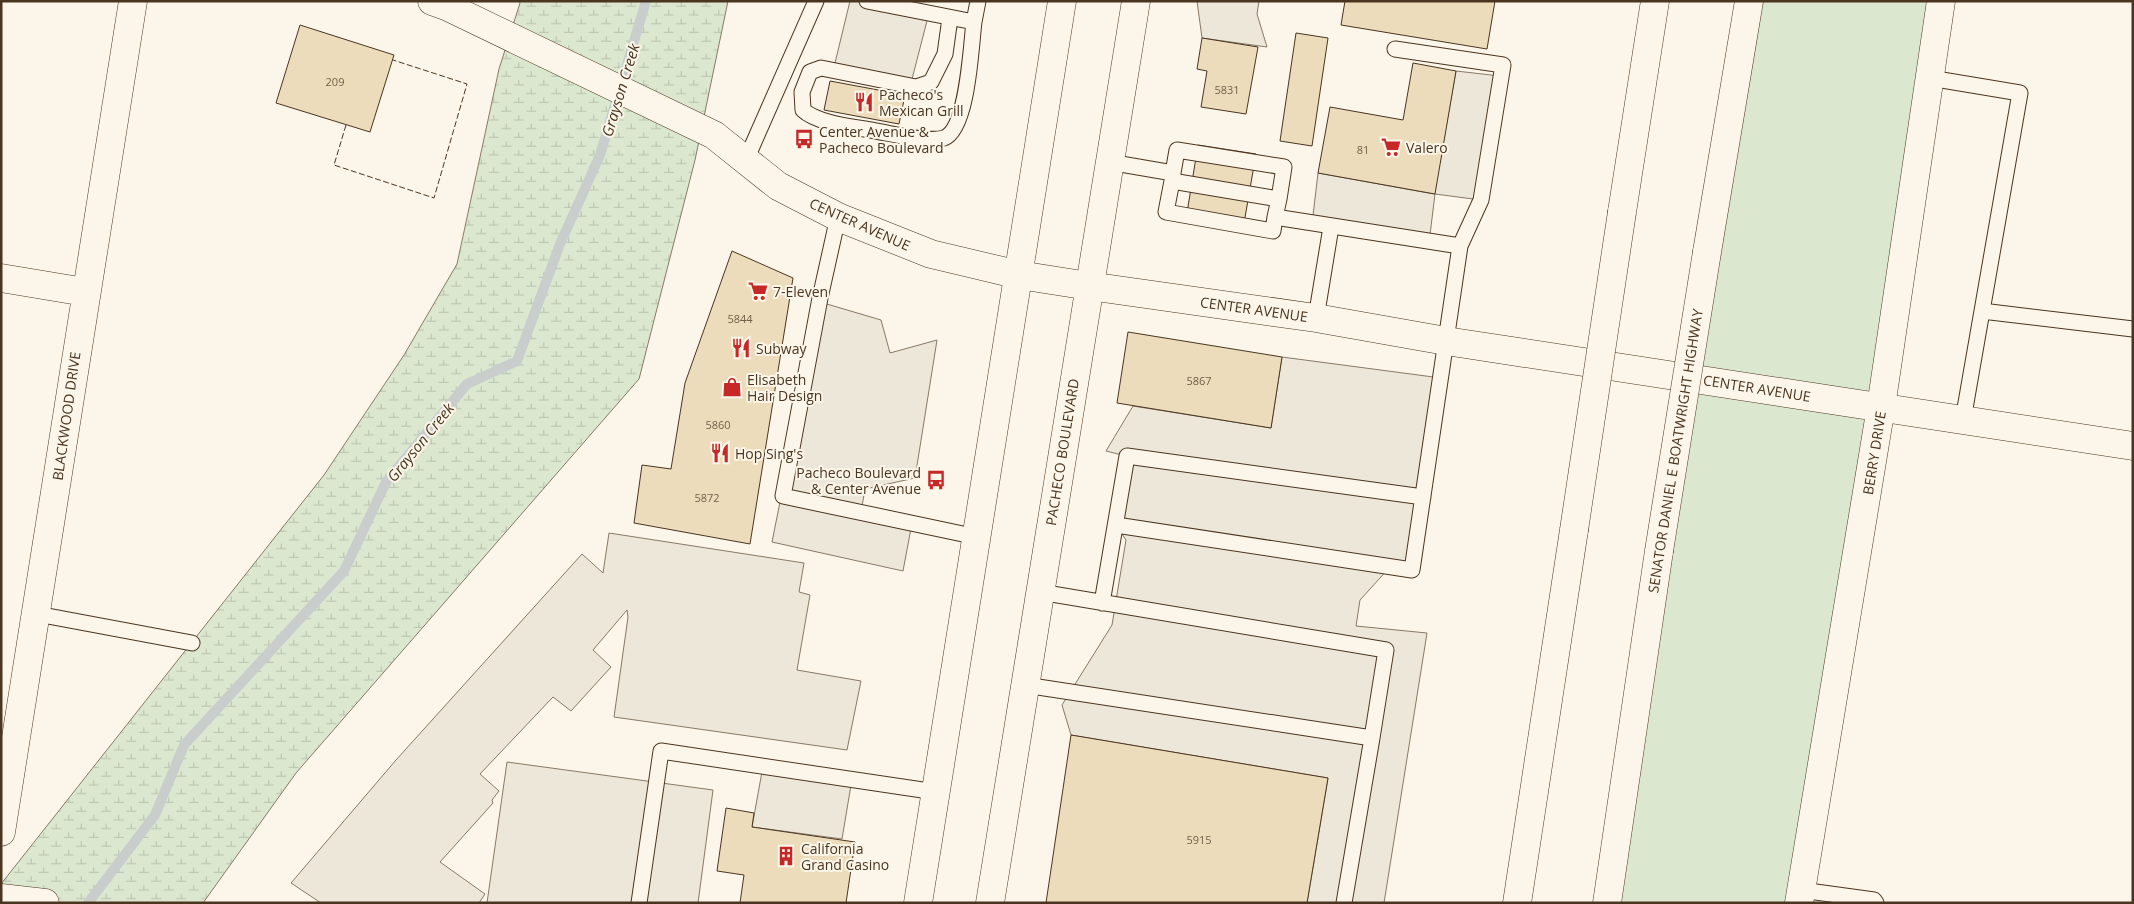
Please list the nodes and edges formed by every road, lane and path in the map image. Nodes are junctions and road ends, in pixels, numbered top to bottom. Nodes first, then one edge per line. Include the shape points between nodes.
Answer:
1 (133, 1) edge
2 (816, 1) edge
3 (866, 1) edge
4 (978, 1) edge
5 (1062, 1) edge
6 (1136, 1) edge
7 (1655, 1) edge
8 (1749, 1) edge
9 (1941, 1) edge
10 (441, 3) edge
11 (950, 18) junction
12 (974, 22) junction
13 (1395, 49) dead end
14 (791, 58) junction
15 (821, 68) junction
16 (1930, 78) junction
17 (746, 160) junction
18 (1110, 162) junction
19 (1172, 177) junction
20 (1279, 199) junction
21 (838, 217) junction
22 (1275, 218) junction
23 (1331, 227) junction
24 (1460, 246) junction
25 (1019, 274) junction
26 (1, 278) edge
27 (1089, 286) junction
28 (85, 292) junction
29 (1982, 311) junction
30 (1316, 318) junction
31 (2133, 328) edge
32 (1446, 341) junction
33 (1881, 407) junction
34 (1963, 420) junction
35 (2133, 446) edge
36 (1423, 497) junction
37 (1116, 525) junction
38 (977, 537) junction
39 (1040, 592) junction
40 (1102, 603) junction
41 (37, 614) junction
42 (192, 643) dead end
43 (1024, 685) junction
44 (1372, 738) junction
45 (936, 792) junction
46 (1, 832) edge
47 (1800, 896) edge
48 (1, 898) edge
49 (38, 901) edge
50 (640, 903) edge
51 (918, 903) edge
52 (990, 903) edge
53 (1344, 903) edge
54 (1517, 903) edge
55 (1607, 903) edge
56 (1876, 903) edge

1 - 28 main road, BLACKWOOD DRIVE
2 - 14 lane
3 - 11 lane
4 - 12 lane
5 - 25 main road
6 - 18 main road, PACHECO BOULEVARD
7 - 54 main road, bridge
8 - 55 main road, SENATOR DANIEL E BOATWRIGHT HIGHWAY, bridge via 1659,550
9 - 16 main road, BERRY DRIVE
10 - 17 main road, CENTER AVENUE via 714,135
11 - 12 lane
11 - 15 lane via 945,54 931,82 916,87
12 - 15 lane via 963,109 956,128 945,138 898,135 811,117 803,110 802,92 810,72
13 - 24 lane via 1503,64 1481,200
14 - 15 lane
14 - 17 lane
16 - 29 lane via 2020,93
16 - 33 main road, BERRY DRIVE
17 - 21 main road, CENTER AVENUE via 778,186
18 - 19 lane
18 - 27 main road, PACHECO BOULEVARD
19 - 20 lane
19 - 20 lane via 1177,150 1284,167
19 - 22 lane via 1166,212 1272,231
20 - 22 lane
21 - 25 main road, CENTER AVENUE via 931,254
21 - 38 lane via 783,496
22 - 23 lane
23 - 24 lane
23 - 30 lane
24 - 32 lane
25 - 27 main road, CENTER AVENUE
25 - 38 main road
26 - 28 main road
27 - 30 main road, CENTER AVENUE
27 - 39 main road, PACHECO BOULEVARD
28 - 41 main road, BLACKWOOD DRIVE
29 - 31 lane
29 - 34 lane
30 - 32 main road, CENTER AVENUE
32 - 33 main road, CENTER AVENUE
32 - 36 lane
33 - 34 main road, CENTER AVENUE
33 - 47 main road, BERRY DRIVE
34 - 35 main road, CENTER AVENUE
36 - 37 lane via 1127,456
36 - 37 lane via 1412,570
37 - 40 lane
38 - 45 main road
39 - 40 lane
39 - 43 main road, PACHECO BOULEVARD
40 - 44 lane via 1386,650
41 - 42 lane
41 - 46 main road, BLACKWOOD DRIVE
43 - 44 lane
43 - 52 main road, PACHECO BOULEVARD
44 - 53 lane
45 - 50 lane via 661,751
45 - 51 main road
47 - 56 lane via 1874,900
48 - 49 main road

